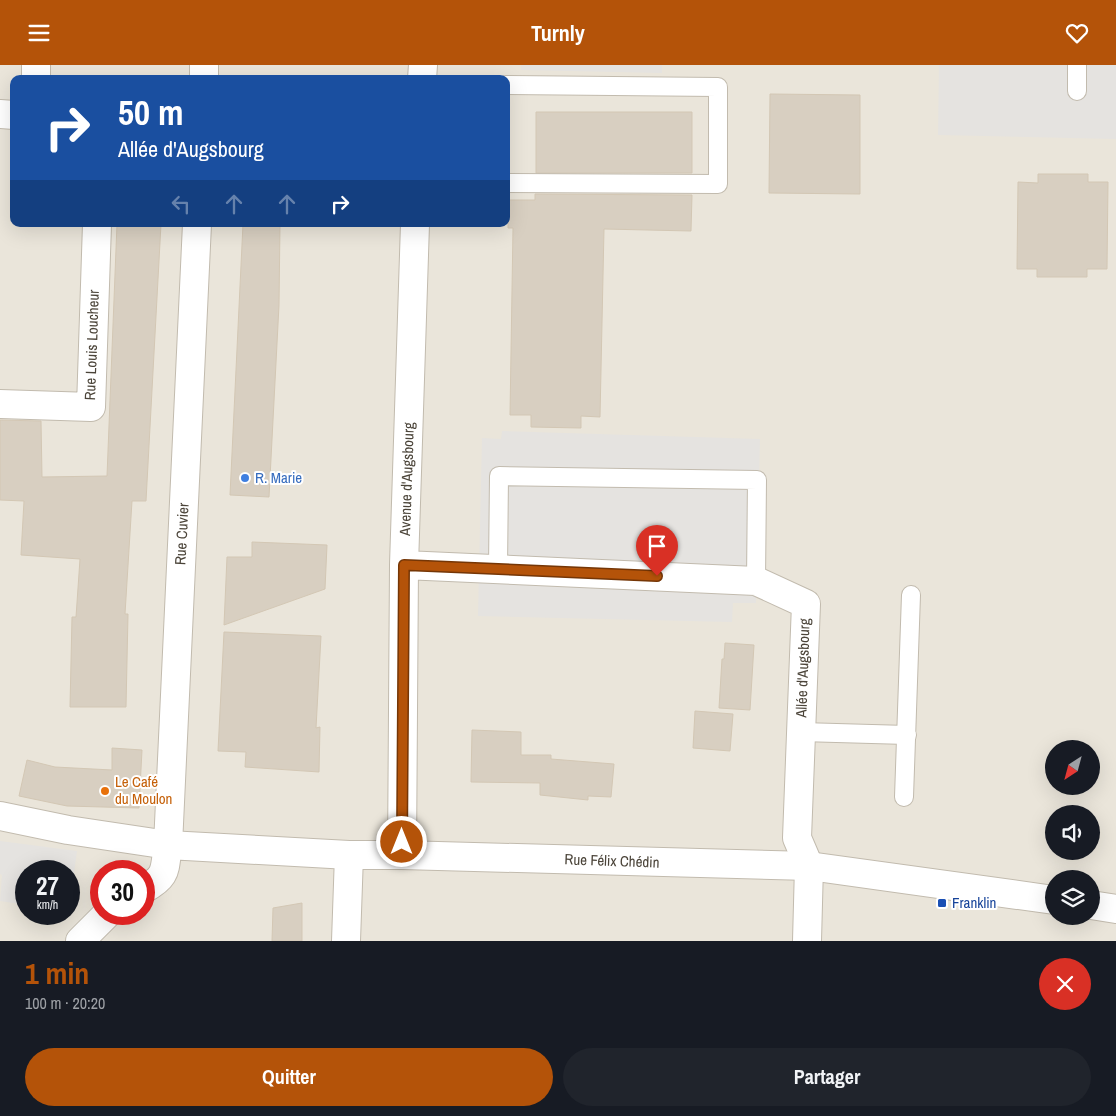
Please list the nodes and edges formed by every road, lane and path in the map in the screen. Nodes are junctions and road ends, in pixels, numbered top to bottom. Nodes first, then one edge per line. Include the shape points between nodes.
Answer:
1 (1076, 65) edge
2 (510, 85) edge
3 (1076, 91) dead end
4 (510, 183) edge
5 (97, 227) edge
6 (197, 227) edge
7 (415, 227) edge
8 (0, 404) edge
9 (404, 565) junction
10 (498, 569) junction
11 (756, 581) junction
12 (911, 595) dead end
13 (801, 732) junction
14 (907, 735) junction
15 (904, 797) dead end
16 (0, 816) edge
17 (168, 845) junction
18 (349, 855) junction
19 (402, 855) junction
20 (809, 867) junction
21 (155, 883) edge
22 (1045, 899) edge
23 (1100, 906) edge
24 (1116, 909) edge
25 (96, 925) edge
26 (80, 941) edge
27 (346, 941) edge
28 (807, 941) edge

1 - 3 lane
2 - 4 lane via 718,87 718,184
5 - 8 street, Rue Louis Loucheur via 91,407
6 - 17 street, Rue Cuvier
7 - 9 street, Avenue d'Augsbourg
9 - 10 street, Allée d'Augsbourg
9 - 19 street, Avenue d'Augsbourg
10 - 11 street, Allée d'Augsbourg
10 - 11 lane via 499,476 757,481
11 - 13 street, Allée d'Augsbourg via 806,604
12 - 14 lane
13 - 14 lane
13 - 20 street, Allée d'Augsbourg via 798,838
14 - 15 lane
16 - 17 street, Rue Félix Chédin
17 - 18 street, Rue Félix Chédin
17 - 21 street, Rue Cuvier via 164,874
18 - 19 street, Rue Félix Chédin
18 - 27 street
19 - 20 street, Rue Félix Chédin
20 - 22 street, Rue Félix Chédin
20 - 28 street
23 - 24 street
25 - 26 street

